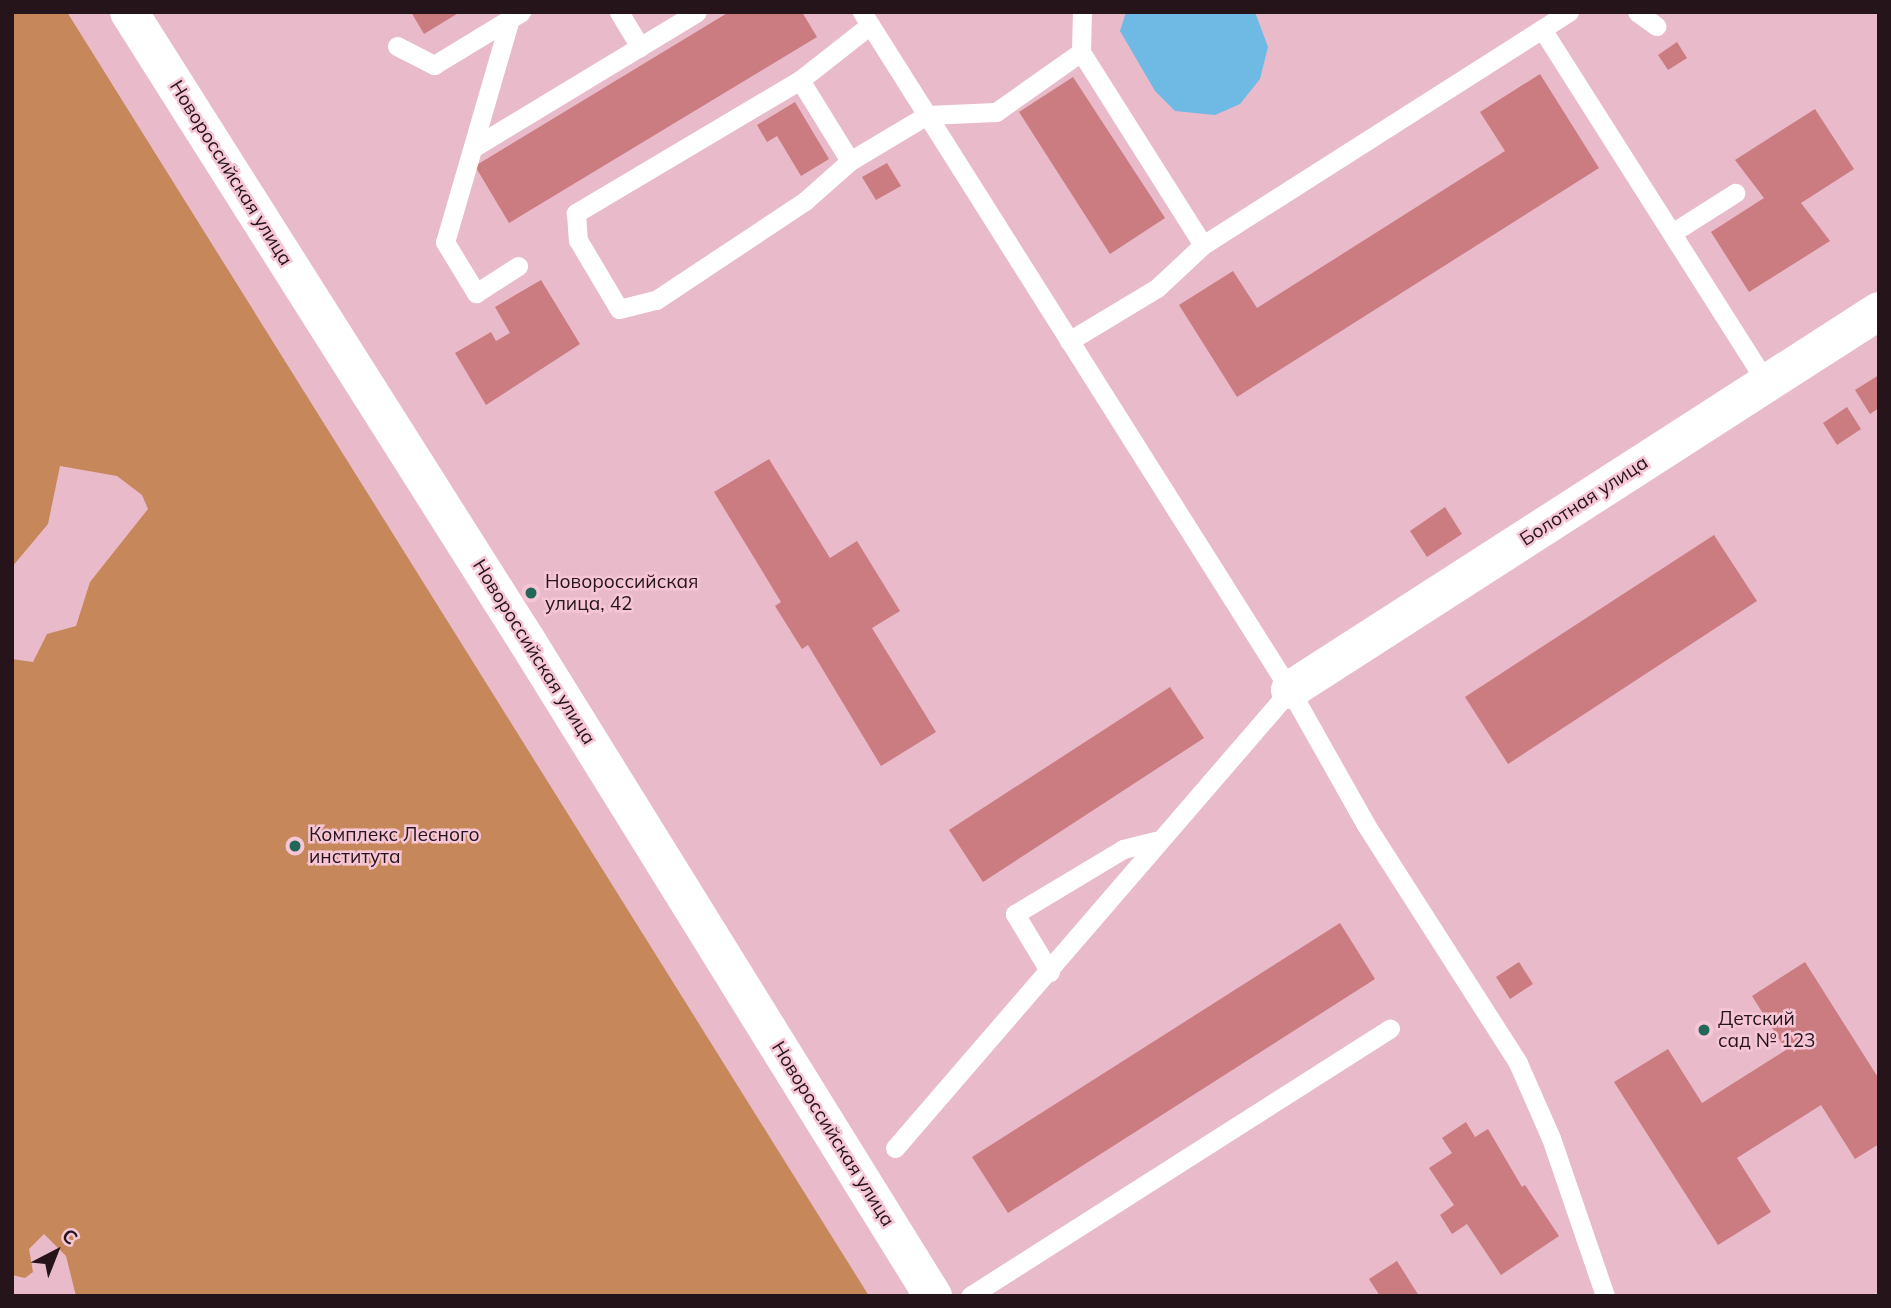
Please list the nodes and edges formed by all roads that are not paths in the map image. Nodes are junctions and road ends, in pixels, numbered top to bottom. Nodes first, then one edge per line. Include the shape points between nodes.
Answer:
1 (130, 12) edge
2 (619, 12) edge
3 (697, 12) edge
4 (1082, 12) edge
5 (1569, 12) edge
6 (1637, 12) edge
7 (515, 17) edge
8 (866, 19) edge
9 (1656, 26) dead end
10 (1542, 29) junction
11 (397, 46) dead end
12 (640, 47) junction
13 (1081, 52) junction
14 (800, 80) junction
15 (927, 115) junction
16 (476, 146) junction
17 (850, 161) junction
18 (1735, 193) dead end
19 (1672, 233) junction
20 (1203, 245) junction
21 (517, 265) dead end
22 (1879, 311) edge
23 (1069, 341) junction
24 (1767, 383) junction
25 (1290, 690) junction
26 (1155, 841) junction
27 (1050, 972) junction
28 (1390, 1028) dead end
29 (895, 1148) dead end
30 (933, 1296) edge
31 (970, 1296) edge
32 (1605, 1296) edge

1 - 30 main road, Новороссийская улица
2 - 12 lane
3 - 12 lane
4 - 13 lane
5 - 10 lane
6 - 9 lane
7 - 11 lane via 434,65
7 - 16 lane
8 - 14 lane
8 - 15 lane
10 - 19 lane
10 - 20 lane
12 - 16 lane
13 - 15 lane via 996,112
13 - 20 lane
14 - 17 lane
14 - 17 lane via 576,212 578,240 619,309 656,300 805,201
15 - 17 lane
15 - 23 lane
16 - 21 lane via 445,242 476,293
18 - 19 lane
19 - 24 lane
20 - 23 lane via 1157,288
22 - 24 main road, Болотная улица
23 - 25 lane
24 - 25 main road, Болотная улица
25 - 26 lane
25 - 32 lane via 1366,825 1518,1063 1550,1138
26 - 27 lane
26 - 27 lane via 1123,849 1015,914
27 - 29 lane
28 - 31 lane

